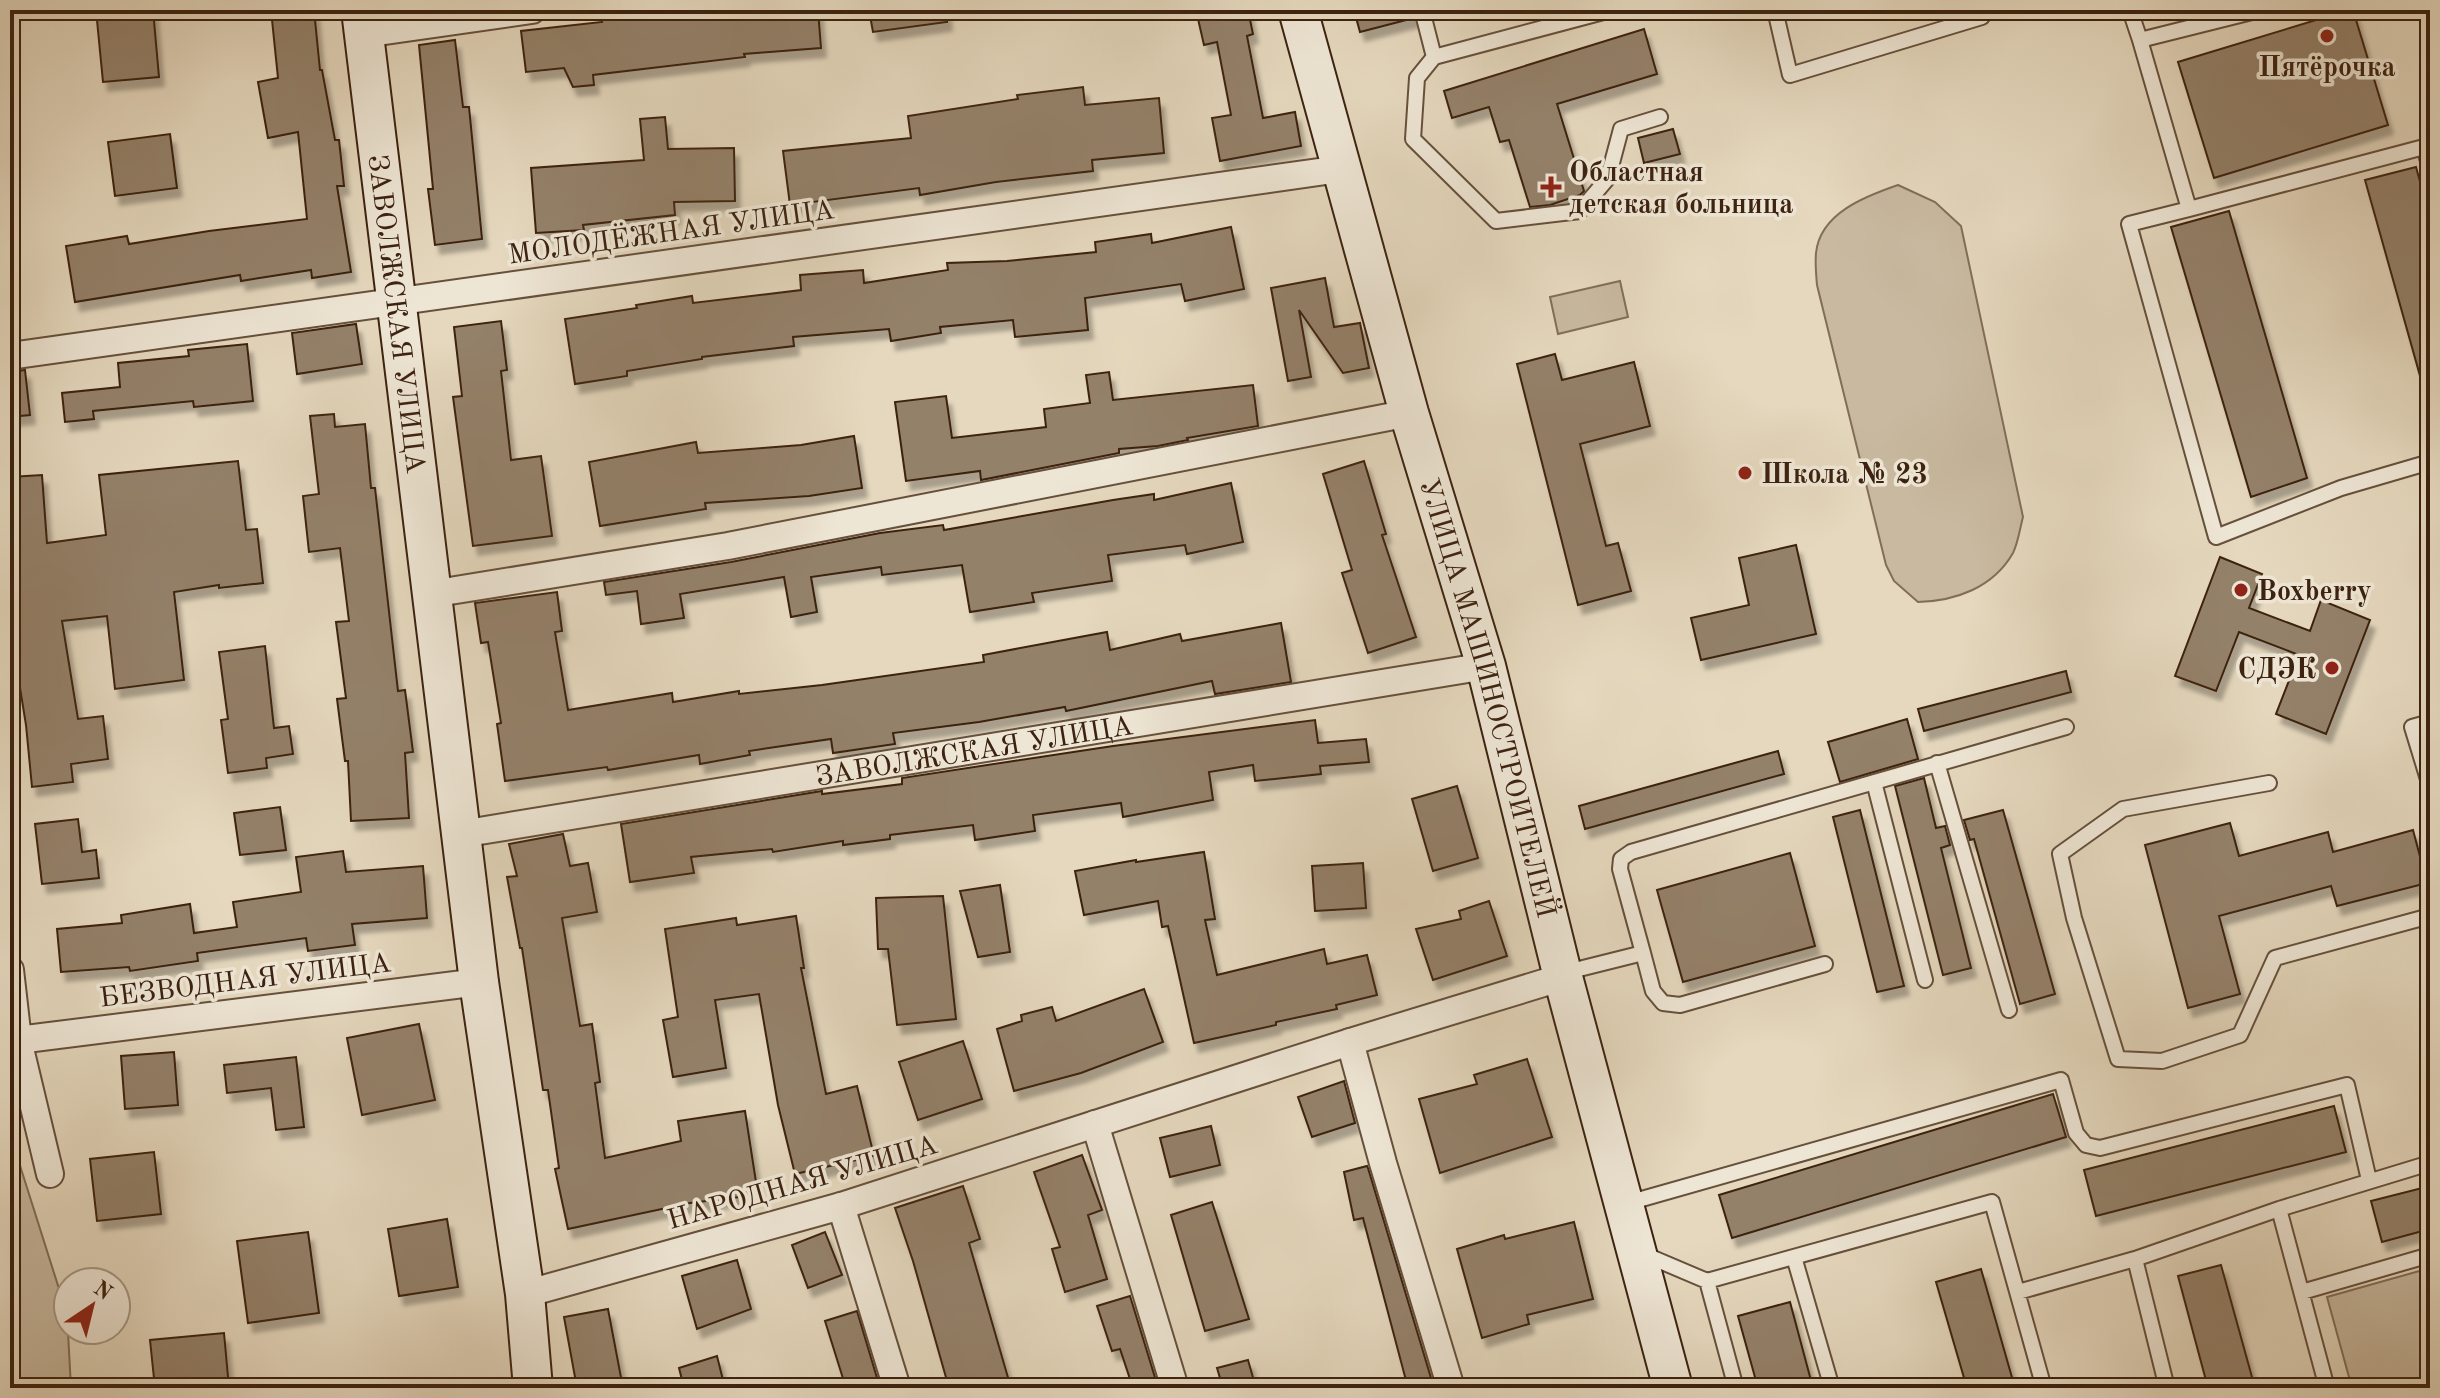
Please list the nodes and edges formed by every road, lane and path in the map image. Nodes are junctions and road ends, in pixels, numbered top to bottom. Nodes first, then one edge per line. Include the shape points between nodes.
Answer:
1 (532, 10) edge
2 (1298, 10) edge
3 (1422, 10) edge
4 (1611, 10) edge
5 (1775, 10) edge
6 (1980, 10) edge
7 (2130, 10) edge
8 (2260, 10) edge
9 (362, 22) edge
10 (2140, 40) junction
11 (1434, 57) junction
12 (1660, 117) dead end
13 (2430, 168) edge
14 (1340, 169) junction
15 (2189, 209) junction
16 (395, 302) junction
17 (10, 356) edge
18 (1409, 413) junction
19 (2430, 462) edge
20 (431, 594) junction
21 (1486, 666) junction
22 (2430, 722) edge
23 (2066, 727) dead end
24 (1937, 763) junction
25 (1874, 782) junction
26 (2269, 783) dead end
27 (2430, 786) edge
28 (461, 834) junction
29 (2430, 916) edge
30 (1643, 953) junction
31 (1825, 964) dead end
32 (10, 970) edge
33 (1563, 977) junction
34 (1925, 980) dead end
35 (479, 982) junction
36 (2009, 1010) dead end
37 (18, 1040) junction
38 (1350, 1042) junction
39 (1095, 1124) junction
40 (2430, 1163) edge
41 (50, 1174) dead end
42 (2369, 1180) junction
43 (1624, 1204) junction
44 (841, 1206) junction
45 (2279, 1209) junction
46 (1636, 1251) junction
47 (2430, 1255) edge
48 (1794, 1257) junction
49 (2135, 1259) junction
50 (1707, 1281) junction
51 (2018, 1292) junction
52 (2302, 1292) junction
53 (525, 1294) junction
54 (533, 1388) edge
55 (897, 1388) edge
56 (1175, 1388) edge
57 (1451, 1388) edge
58 (1673, 1388) edge
59 (1736, 1388) edge
60 (1832, 1388) edge
61 (2044, 1388) edge
62 (2167, 1388) edge
63 (2327, 1388) edge

1 - 9 street, ЗАВОЛЖСКАЯ УЛИЦА
2 - 14 street, УЛИЦА МАШИНОСТРОИТЕЛЕЙ
3 - 11 lane
4 - 11 lane
5 - 6 lane via 1790,75 1982,17
7 - 10 lane
8 - 10 lane
9 - 16 street, ЗАВОЛЖСКАЯ УЛИЦА
10 - 15 lane
11 - 12 lane via 1417,78 1413,139 1496,221 1580,211 1608,178 1621,129
13 - 15 lane via 2424,147
14 - 16 street, МОЛОДЁЖНАЯ УЛИЦА
14 - 18 street, УЛИЦА МАШИНОСТРОИТЕЛЕЙ
15 - 19 lane via 2129,224 2216,537 2341,488
16 - 17 street, МОЛОДЁЖНАЯ УЛИЦА
16 - 20 street, ЗАВОЛЖСКАЯ УЛИЦА
18 - 20 street via 728,546
18 - 21 street, УЛИЦА МАШИНОСТРОИТЕЛЕЙ
20 - 28 street, ЗАВОЛЖСКАЯ УЛИЦА
21 - 28 street, ЗАВОЛЖСКАЯ УЛИЦА
21 - 33 street, УЛИЦА МАШИНОСТРОИТЕЛЕЙ
22 - 27 lane via 2412,727
23 - 24 lane
24 - 25 lane
24 - 36 lane
25 - 30 lane via 1621,859
25 - 34 lane
26 - 29 lane via 2123,809 2060,854 2118,1059 2162,1061 2240,1035 2275,958
28 - 35 street, ЗАВОЛЖСКАЯ УЛИЦА
30 - 31 lane via 1653,991 1663,1003 1680,1005
30 - 33 lane
32 - 37 street
33 - 38 street, НАРОДНАЯ УЛИЦА
33 - 43 street, УЛИЦА МАШИНОСТРОИТЕЛЕЙ
35 - 37 street, БЕЗВОДНАЯ УЛИЦА
35 - 53 street, ЗАВОЛЖСКАЯ УЛИЦА
37 - 41 street
38 - 39 street, НАРОДНАЯ УЛИЦА
38 - 57 street
39 - 44 street, НАРОДНАЯ УЛИЦА
39 - 56 street
40 - 42 lane
42 - 43 lane via 2347,1085 2100,1148 2086,1145 2076,1133 2061,1080
42 - 45 lane
43 - 46 street, УЛИЦА МАШИНОСТРОИТЕЛЕЙ
44 - 53 street, НАРОДНАЯ УЛИЦА
44 - 55 street
45 - 49 lane
45 - 52 lane
46 - 50 lane
46 - 58 street, УЛИЦА МАШИНОСТРОИТЕЛЕЙ
47 - 52 lane
48 - 50 lane
48 - 51 lane via 1992,1202
48 - 60 lane
49 - 51 lane
49 - 62 lane
50 - 59 lane
51 - 61 lane
52 - 63 lane
53 - 54 street, ЗАВОЛЖСКАЯ УЛИЦА

